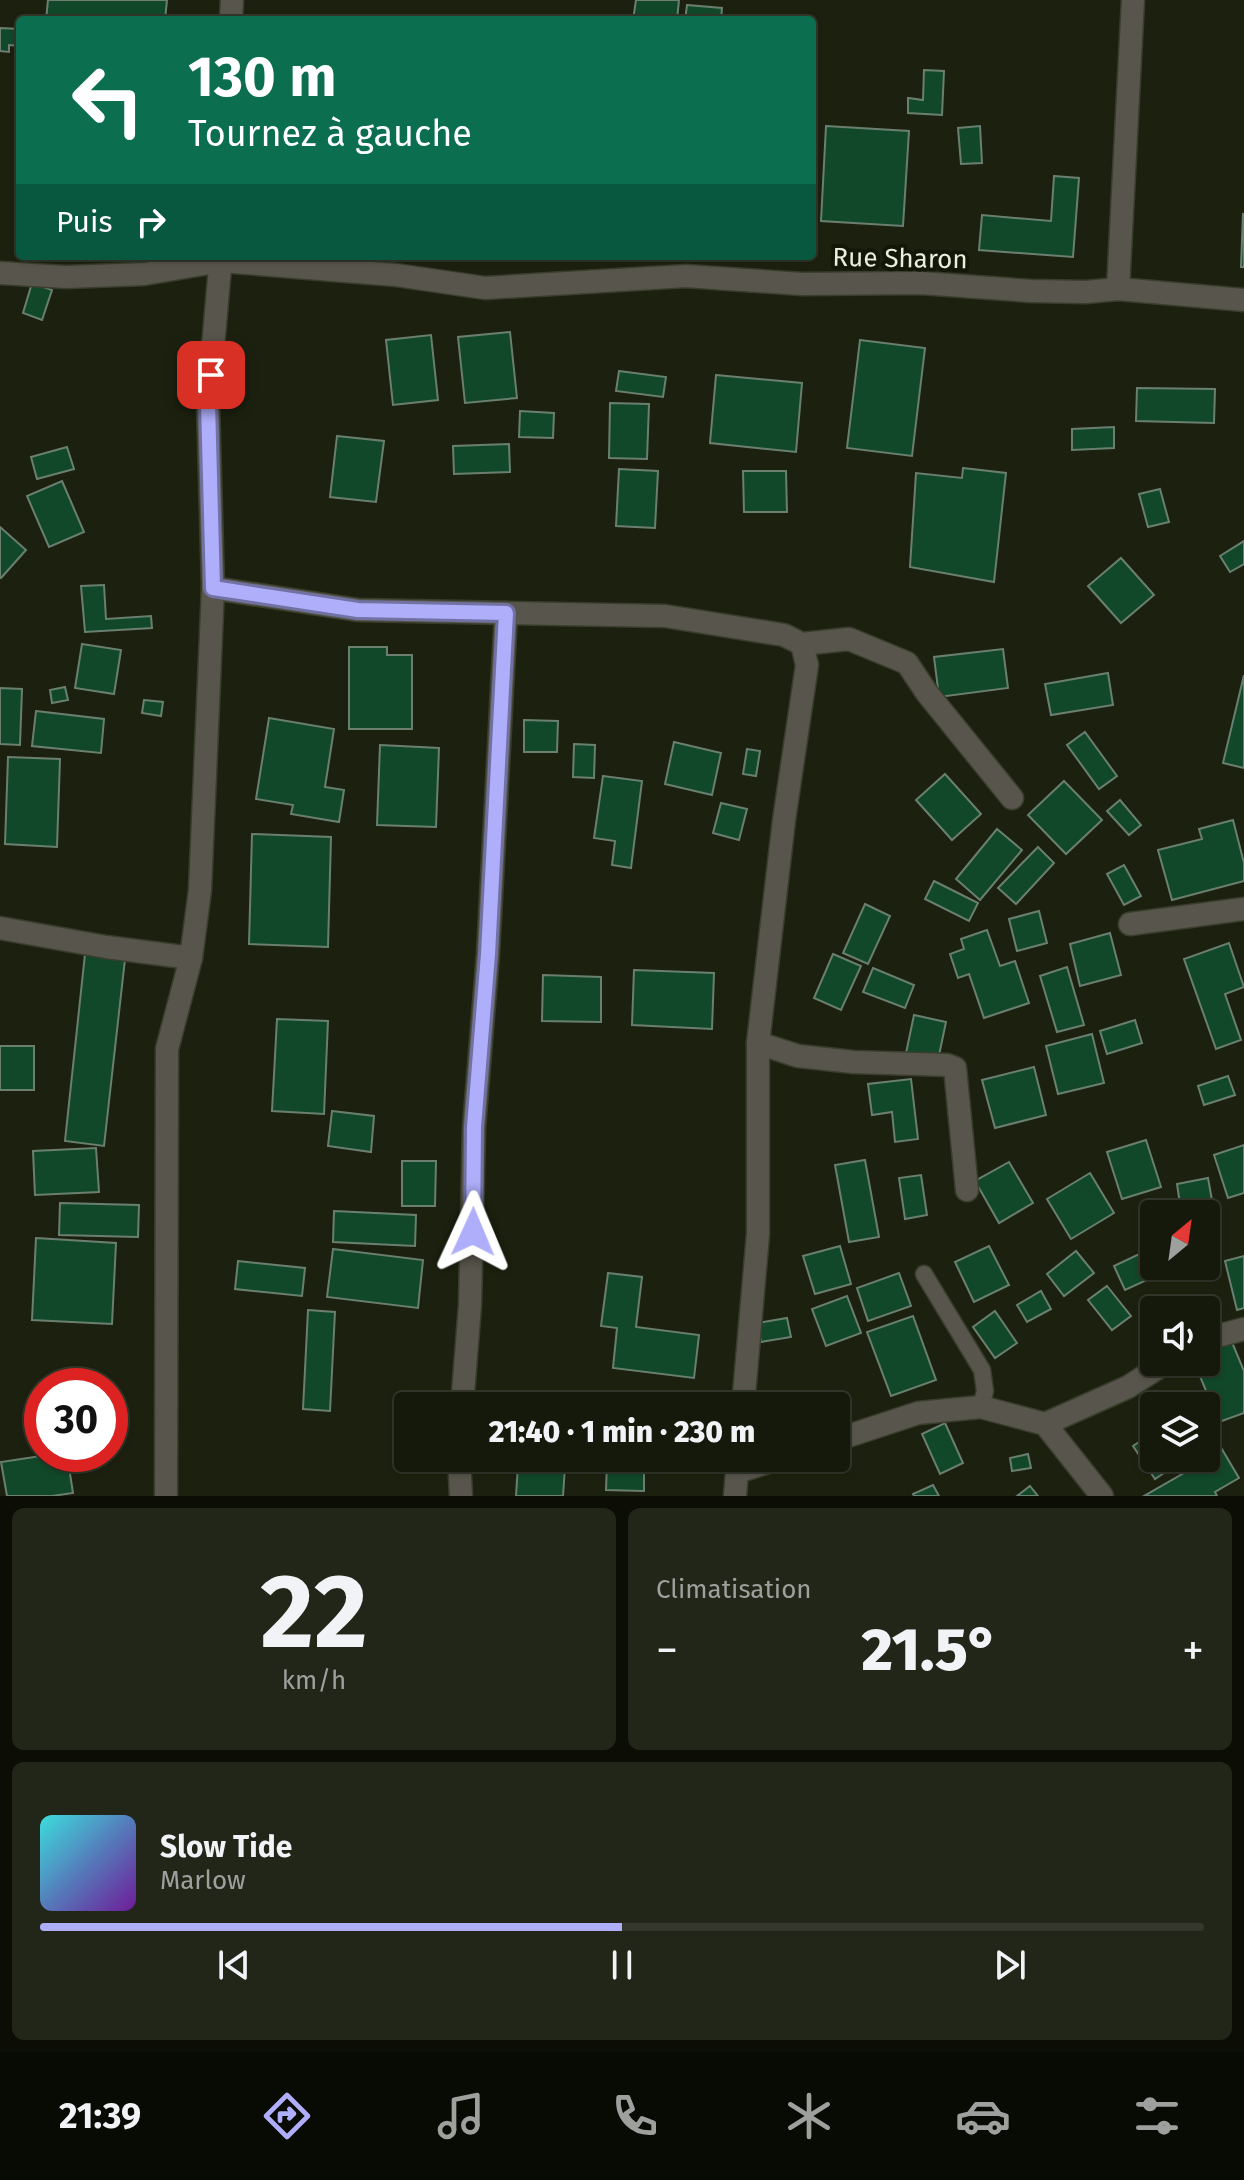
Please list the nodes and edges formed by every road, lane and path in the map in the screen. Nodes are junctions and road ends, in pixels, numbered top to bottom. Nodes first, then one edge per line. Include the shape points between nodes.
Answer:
1 (1133, 0) edge
2 (211, 260) edge
3 (221, 260) edge
4 (242, 260) edge
5 (0, 273) edge
6 (1118, 289) junction
7 (1244, 300) edge
8 (213, 588) junction
9 (506, 613) junction
10 (802, 644) junction
11 (1012, 798) dead end
12 (1244, 909) edge
13 (1130, 924) dead end
14 (0, 928) edge
15 (191, 958) junction
16 (758, 1043) junction
17 (967, 1190) dead end
18 (924, 1274) dead end
19 (1244, 1329) edge
20 (1220, 1335) edge
21 (1145, 1376) edge
22 (463, 1392) edge
23 (744, 1392) edge
24 (981, 1407) junction
25 (1045, 1424) junction
26 (850, 1435) edge
27 (460, 1472) edge
28 (737, 1472) edge
29 (166, 1496) edge
30 (461, 1496) edge
31 (735, 1496) edge
32 (1102, 1496) edge

1 - 6 street
2 - 5 street, Rue Sharon via 144,274
3 - 8 street via 208,403
4 - 6 street, Rue Sharon via 485,288 686,276 1031,291
6 - 7 street, Rue Sharon
8 - 9 street via 358,610
8 - 15 street via 200,890
9 - 10 street via 665,616 784,635
9 - 22 street
10 - 11 street via 849,639 907,663
10 - 16 street via 807,665
12 - 13 street
14 - 15 street
15 - 29 street via 167,1049
16 - 17 street via 812,1057 955,1068
16 - 23 street via 758,1234
18 - 24 lane via 982,1370
19 - 20 street
21 - 25 street
24 - 25 street
24 - 26 street via 918,1413
25 - 32 street
27 - 30 street
28 - 31 street

